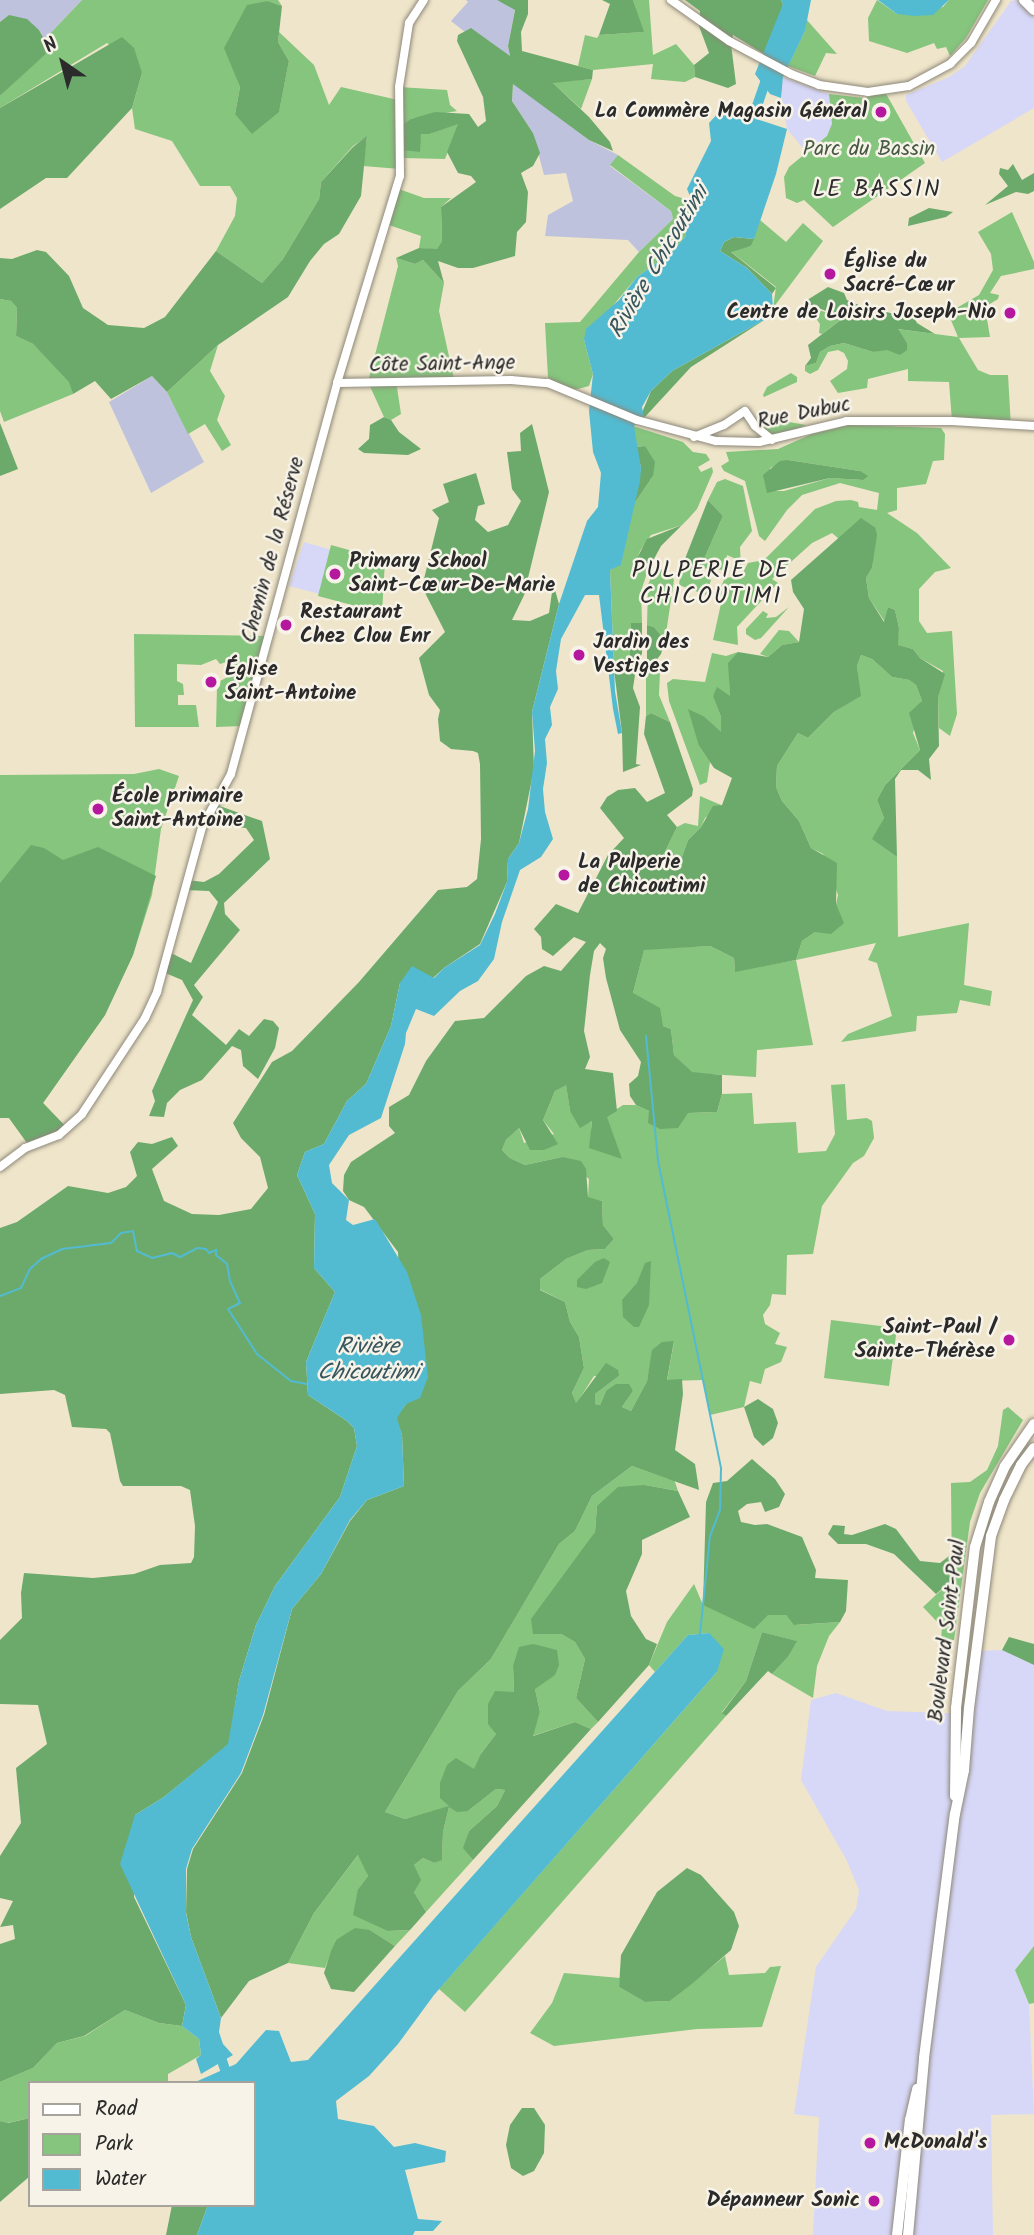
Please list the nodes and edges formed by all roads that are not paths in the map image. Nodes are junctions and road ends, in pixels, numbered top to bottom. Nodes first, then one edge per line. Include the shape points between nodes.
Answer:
1 (424, 0) edge
2 (671, 0) edge
3 (996, 0) edge
4 (1024, 0) edge
5 (1034, 10) edge
6 (337, 383) junction
7 (548, 383) joint
8 (1034, 426) edge
9 (694, 437) junction
10 (772, 440) junction
11 (0, 1167) edge
12 (1034, 1424) edge
13 (1034, 1448) edge
14 (955, 1814) junction
15 (924, 2058) junction
16 (897, 2235) edge
17 (908, 2235) edge

1 - 6 street, Chemin de la Réserve via 409,23 399,87 400,176
2 - 3 street via 748,52 791,74 852,91 889,91 909,86 950,64 971,43
4 - 5 main road
6 - 7 street, Côte Saint-Ange
6 - 11 street, Chemin de la Réserve via 231,774 202,827 157,992 82,1114 59,1135 25,1148
7 - 9 street, Rue Dubuc via 637,421
8 - 10 street, Rue Dubuc via 847,421
9 - 10 street, Rue Dubuc
9 - 10 street via 745,411
12 - 14 main road, Boulevard Saint-Paul via 1005,1465 975,1547 957,1708
13 - 14 main road, Boulevard Saint-Paul via 1021,1465 991,1536
14 - 15 main road, Boulevard Saint-Paul
15 - 16 main road, Boulevard Saint-Paul via 910,2120
15 - 17 main road, Boulevard Saint-Paul

